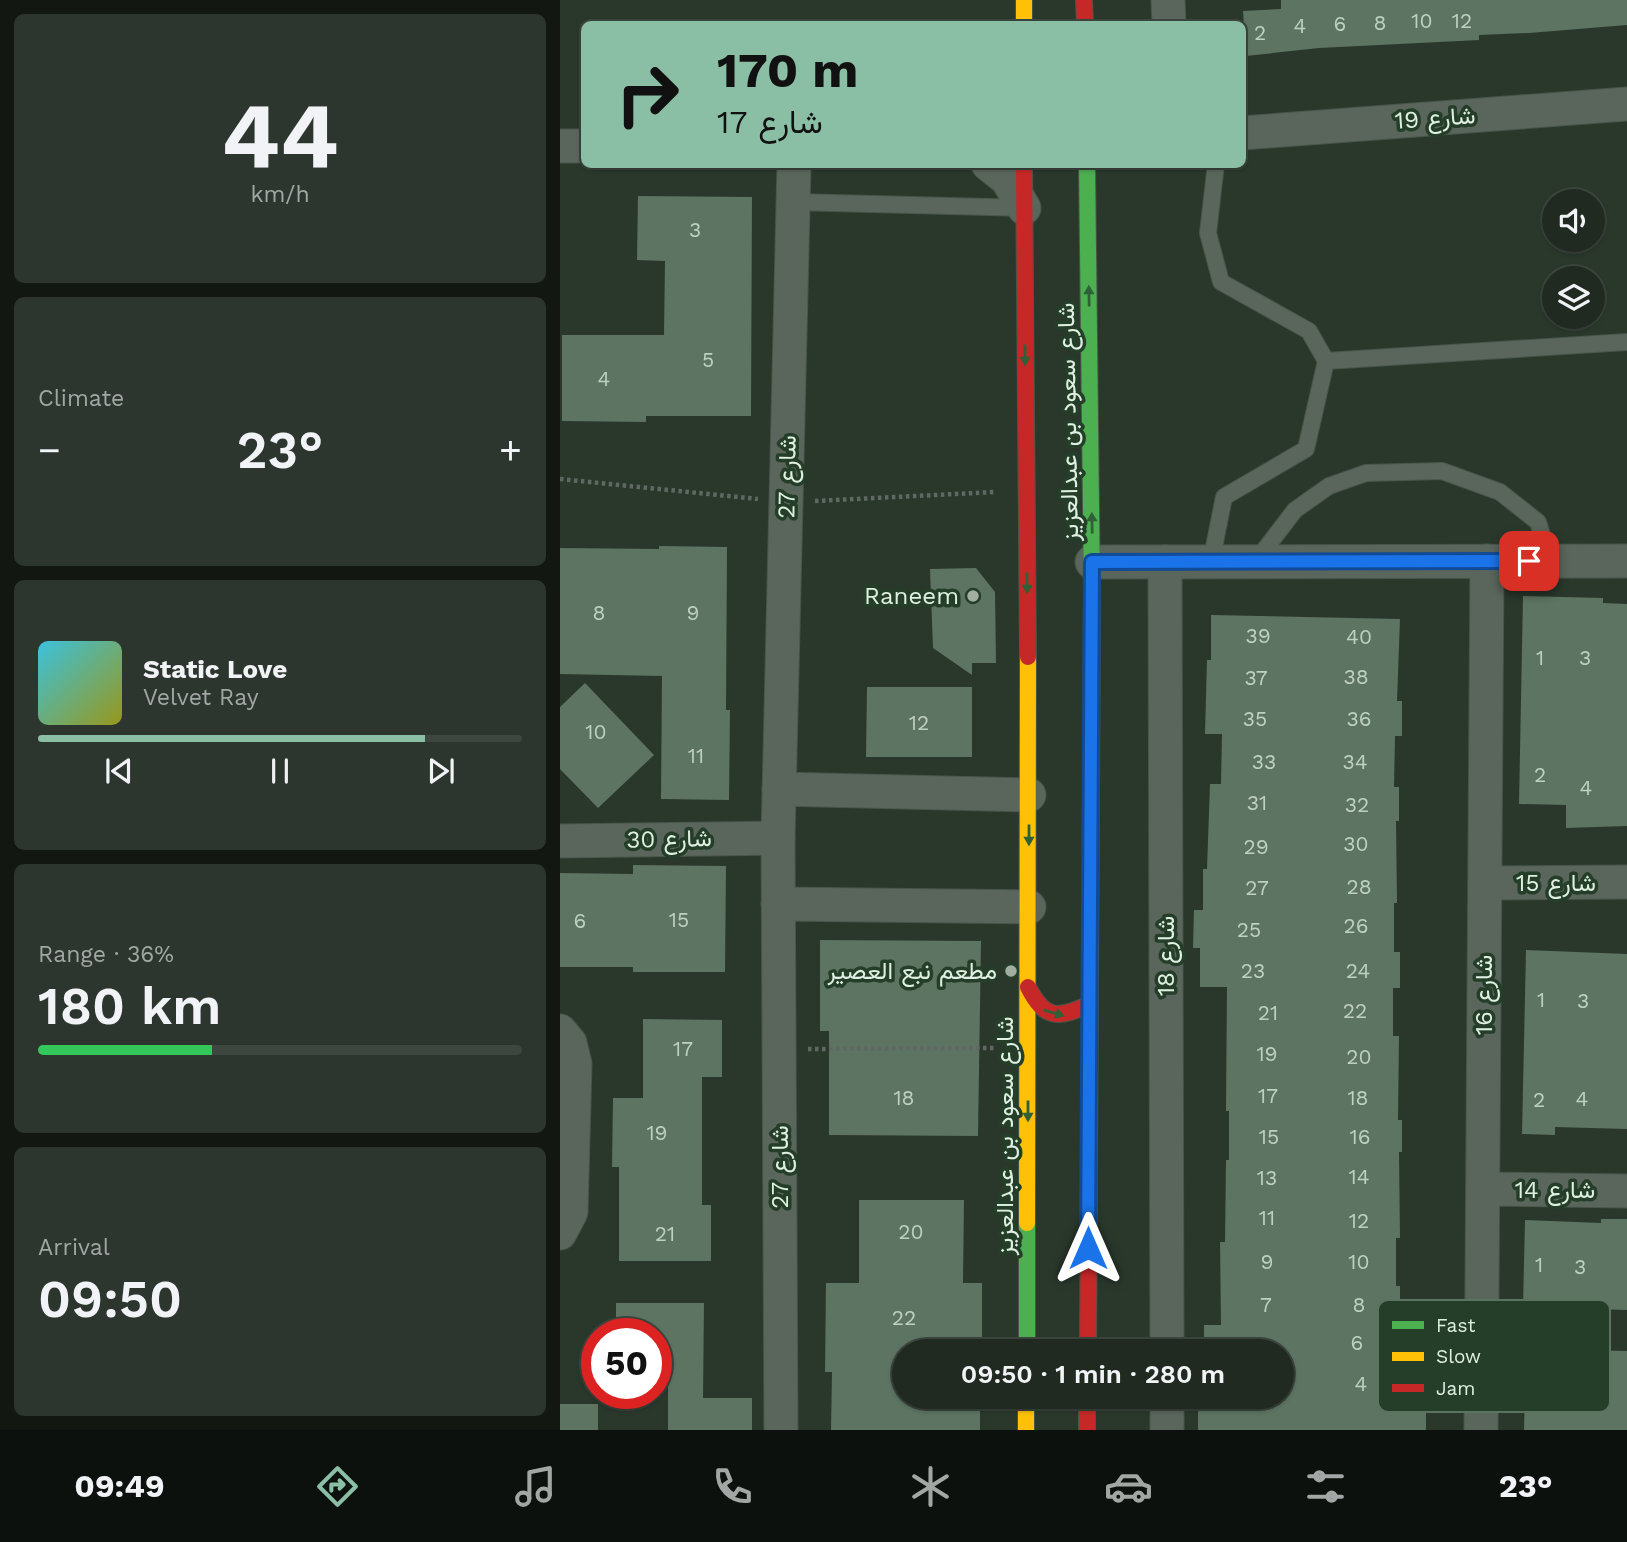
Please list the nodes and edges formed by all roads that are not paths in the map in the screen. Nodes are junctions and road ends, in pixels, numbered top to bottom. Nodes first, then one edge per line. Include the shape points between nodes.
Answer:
1 (1024, 0) edge
2 (1084, 0) edge
3 (1168, 0) edge
4 (1024, 21) edge
5 (1085, 21) edge
6 (1169, 21) edge
7 (1627, 104) edge
8 (1246, 133) edge
9 (560, 146) edge
10 (581, 146) edge
11 (794, 168) edge
12 (993, 168) edge
13 (1024, 168) edge
14 (1087, 168) edge
15 (1216, 168) edge
16 (794, 202) junction
17 (1024, 208) junction
18 (1627, 342) edge
19 (1326, 361) junction
20 (1256, 561) junction
21 (1488, 561) junction
22 (1550, 561) junction
23 (1627, 561) edge
24 (1092, 562) junction
25 (1165, 562) junction
26 (1210, 562) junction
27 (779, 789) junction
28 (1029, 795) junction
29 (778, 838) junction
30 (560, 841) edge
31 (1627, 882) edge
32 (1485, 883) junction
33 (778, 904) junction
34 (1029, 907) junction
35 (1028, 987) junction
36 (1090, 1004) junction
37 (560, 1031) edge
38 (1045, 1052) dead end
39 (1075, 1057) dead end
40 (1028, 1065) junction
41 (1089, 1069) junction
42 (1483, 1189) junction
43 (1627, 1191) edge
44 (560, 1233) edge
45 (1482, 1300) edge
46 (1027, 1339) edge
47 (1088, 1339) edge
48 (1167, 1339) edge
49 (1026, 1409) edge
50 (1087, 1409) edge
51 (1167, 1409) edge
52 (1481, 1412) edge
53 (781, 1430) edge
54 (1026, 1430) edge
55 (1087, 1430) edge
56 (1167, 1430) edge
57 (1481, 1430) edge

1 - 4 main road
2 - 5 main road
3 - 6 street
7 - 8 street, شارع 19
9 - 10 street
11 - 16 street, شارع 27
12 - 17 street via 1006,178
13 - 17 main road, شارع سعود بن عبدالعزيز
24 -> 14 main road, شارع سعود بن عبدالعزيز
15 - 19 lane via 1208,233 1221,282 1309,331
16 - 17 lane
16 - 27 street, شارع 27
17 -> 28 main road, شارع سعود بن عبدالعزيز
18 - 19 lane
19 - 26 lane via 1306,449 1224,497
20 - 21 street
20 - 22 lane via 1295,510 1329,486 1366,473 1442,471 1500,492 1538,522
20 - 26 street
21 - 22 street
21 - 32 street, شارع 16
22 - 23 street
24 - 25 street
24 - 36 main road, شارع سعود بن عبدالعزيز
25 - 26 street
25 - 48 street, شارع 18
27 - 28 street
27 - 29 street, شارع 27
28 -> 34 main road, شارع سعود بن عبدالعزيز
29 - 30 street, شارع 30
29 - 33 street, شارع 27
31 - 32 street, شارع 15
32 - 42 street, شارع 16
33 - 34 street
33 - 53 street, شارع 27
34 - 35 main road, شارع سعود بن عبدالعزيز
35 -> 36 main road via 1037,1006 1051,1015 1067,1016
35 - 40 main road, شارع سعود بن عبدالعزيز
36 - 41 main road, شارع سعود بن عبدالعزيز
37 - 44 street via 570,1043 575,1064 571,1212
38 - 40 main road
39 - 41 main road
40 -> 46 main road, شارع سعود بن عبدالعزيز
41 - 47 main road, شارع سعود بن عبدالعزيز
42 - 43 street, شارع 14
42 - 45 street, شارع 16
49 - 54 main road
50 - 55 main road
51 - 56 street
52 - 57 street, شارع 16

